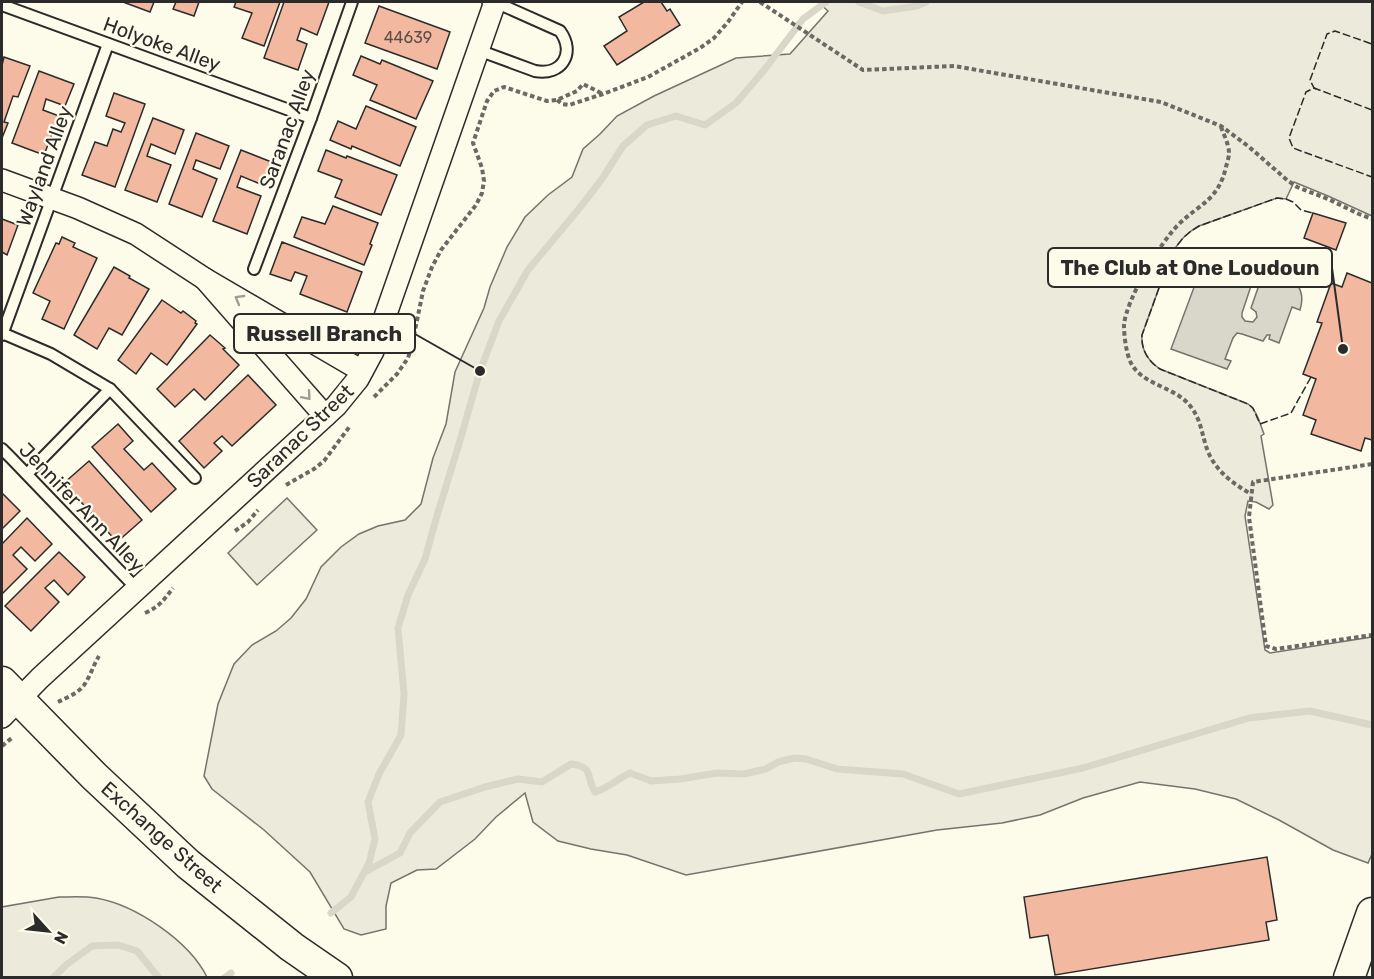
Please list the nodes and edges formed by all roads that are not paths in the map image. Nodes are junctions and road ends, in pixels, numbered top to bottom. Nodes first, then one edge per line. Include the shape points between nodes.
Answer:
1 (352, 2) edge
2 (494, 2) edge
3 (2, 4) edge
4 (108, 44) junction
5 (478, 50) junction
6 (311, 118) junction
7 (2, 180) edge
8 (51, 198) junction
9 (255, 269) dead end
10 (205, 279) junction
11 (2, 333) edge
12 (362, 370) junction
13 (110, 389) junction
14 (325, 416) junction
15 (2, 449) edge
16 (27, 474) junction
17 (195, 478) dead end
18 (137, 590) junction
19 (7, 699) edge
20 (1372, 913) edge
21 (337, 978) edge
22 (1349, 978) edge

1 - 6 lane, Saranac Alley
2 - 5 street, Saranac Street
2 - 5 lane via 560,31 565,38 566,57 553,71 544,73
3 - 4 lane, Holyoke Alley
4 - 6 lane, Holyoke Alley
4 - 8 lane, Wayland Alley
5 - 12 street, Saranac Street via 377,341
6 - 9 lane, Saranac Alley
7 - 8 street
8 - 10 street via 136,234
8 - 11 lane, Wayland Alley
12 -> 10 street
10 -> 14 street
11 - 13 lane via 51,354
12 - 14 street, Saranac Street
13 - 16 lane
13 - 17 lane
14 - 18 street, Saranac Street
15 - 16 lane, Jennifer Ann Alley
16 - 18 lane, Jennifer Ann Alley
18 - 19 street, Saranac Street
19 - 21 street, Exchange Street via 188,864 291,947
20 - 22 street

